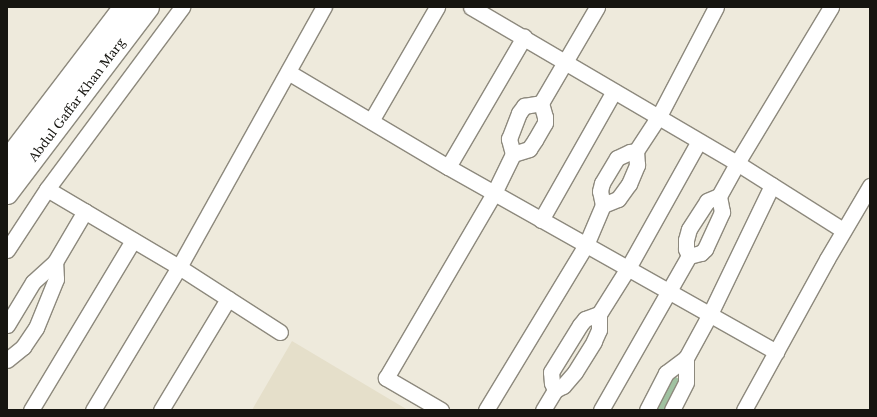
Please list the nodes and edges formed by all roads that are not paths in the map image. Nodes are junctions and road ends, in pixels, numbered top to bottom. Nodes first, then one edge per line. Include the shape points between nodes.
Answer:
1 (125, 7) edge
2 (148, 7) edge
3 (182, 7) edge
4 (324, 7) edge
5 (437, 7) edge
6 (471, 7) edge
7 (597, 7) edge
8 (716, 7) edge
9 (830, 7) edge
10 (524, 37) junction
11 (566, 62) junction
12 (288, 72) junction
13 (614, 91) junction
14 (541, 103) junction
15 (659, 116) junction
16 (371, 122) junction
17 (699, 141) junction
18 (636, 151) junction
19 (513, 154) junction
20 (7, 162) edge
21 (737, 162) junction
22 (448, 167) junction
23 (772, 185) junction
24 (870, 186) edge
25 (47, 189) junction
26 (7, 193) edge
27 (494, 193) junction
28 (720, 196) junction
29 (603, 205) junction
30 (85, 211) junction
31 (541, 220) junction
32 (843, 230) junction
33 (133, 240) junction
34 (586, 245) junction
35 (7, 250) edge
36 (689, 256) junction
37 (55, 262) junction
38 (179, 267) junction
39 (628, 268) junction
40 (668, 291) junction
41 (228, 299) junction
42 (599, 314) junction
43 (710, 314) junction
44 (7, 325) edge
45 (280, 332) dead end
46 (776, 352) junction
47 (686, 358) junction
48 (7, 360) edge
49 (555, 390) junction
50 (31, 410) edge
51 (93, 410) edge
52 (161, 410) edge
53 (441, 410) edge
54 (486, 410) edge
55 (543, 410) edge
56 (602, 410) edge
57 (646, 410) edge
58 (672, 410) edge
59 (744, 410) edge

1 - 20 main road, Abdul Gaffar Khan Marg
2 - 26 main road, Abdul Gaffar Khan Marg
3 - 25 street
4 - 12 street
5 - 16 street
6 - 10 street
7 - 11 street
8 - 15 street
9 - 21 street
10 - 11 street
10 - 22 street
11 - 13 street
11 - 14 street
12 - 16 street
12 - 38 street
13 - 15 street
13 - 31 street
14 - 19 street via 545,123 528,149
14 - 19 street via 524,106 519,113 509,139
15 - 17 street
15 - 18 street
16 - 22 street
17 - 21 street
17 - 39 street
18 - 29 street via 638,165 628,184 618,198
18 - 29 street via 617,158 602,183 600,192
19 - 27 street
21 - 23 street
21 - 28 street
22 - 27 street
23 - 32 street
23 - 43 street
24 - 32 street
25 - 30 street
25 - 35 street
27 - 31 street
27 - 53 street via 386,378
28 - 36 street via 722,212 705,249 701,253
28 - 36 street via 707,201 689,229 686,240
29 - 34 street
30 - 33 street
30 - 37 street
31 - 34 street
32 - 46 street
33 - 38 street
33 - 50 street
34 - 39 street
34 - 54 street
36 - 40 street
37 - 44 street via 33,282
37 - 48 street via 56,279 36,328 23,347
38 - 41 street
38 - 51 street
39 - 40 street
39 - 42 street
40 - 43 street
40 - 56 street
41 - 45 street
41 - 52 street
42 - 49 street via 599,330 591,347 569,380
42 - 49 street via 585,319 580,325 552,372
43 - 46 street
43 - 47 street
46 - 59 street
47 - 57 street via 666,373
47 - 58 street via 686,382
49 - 55 street

